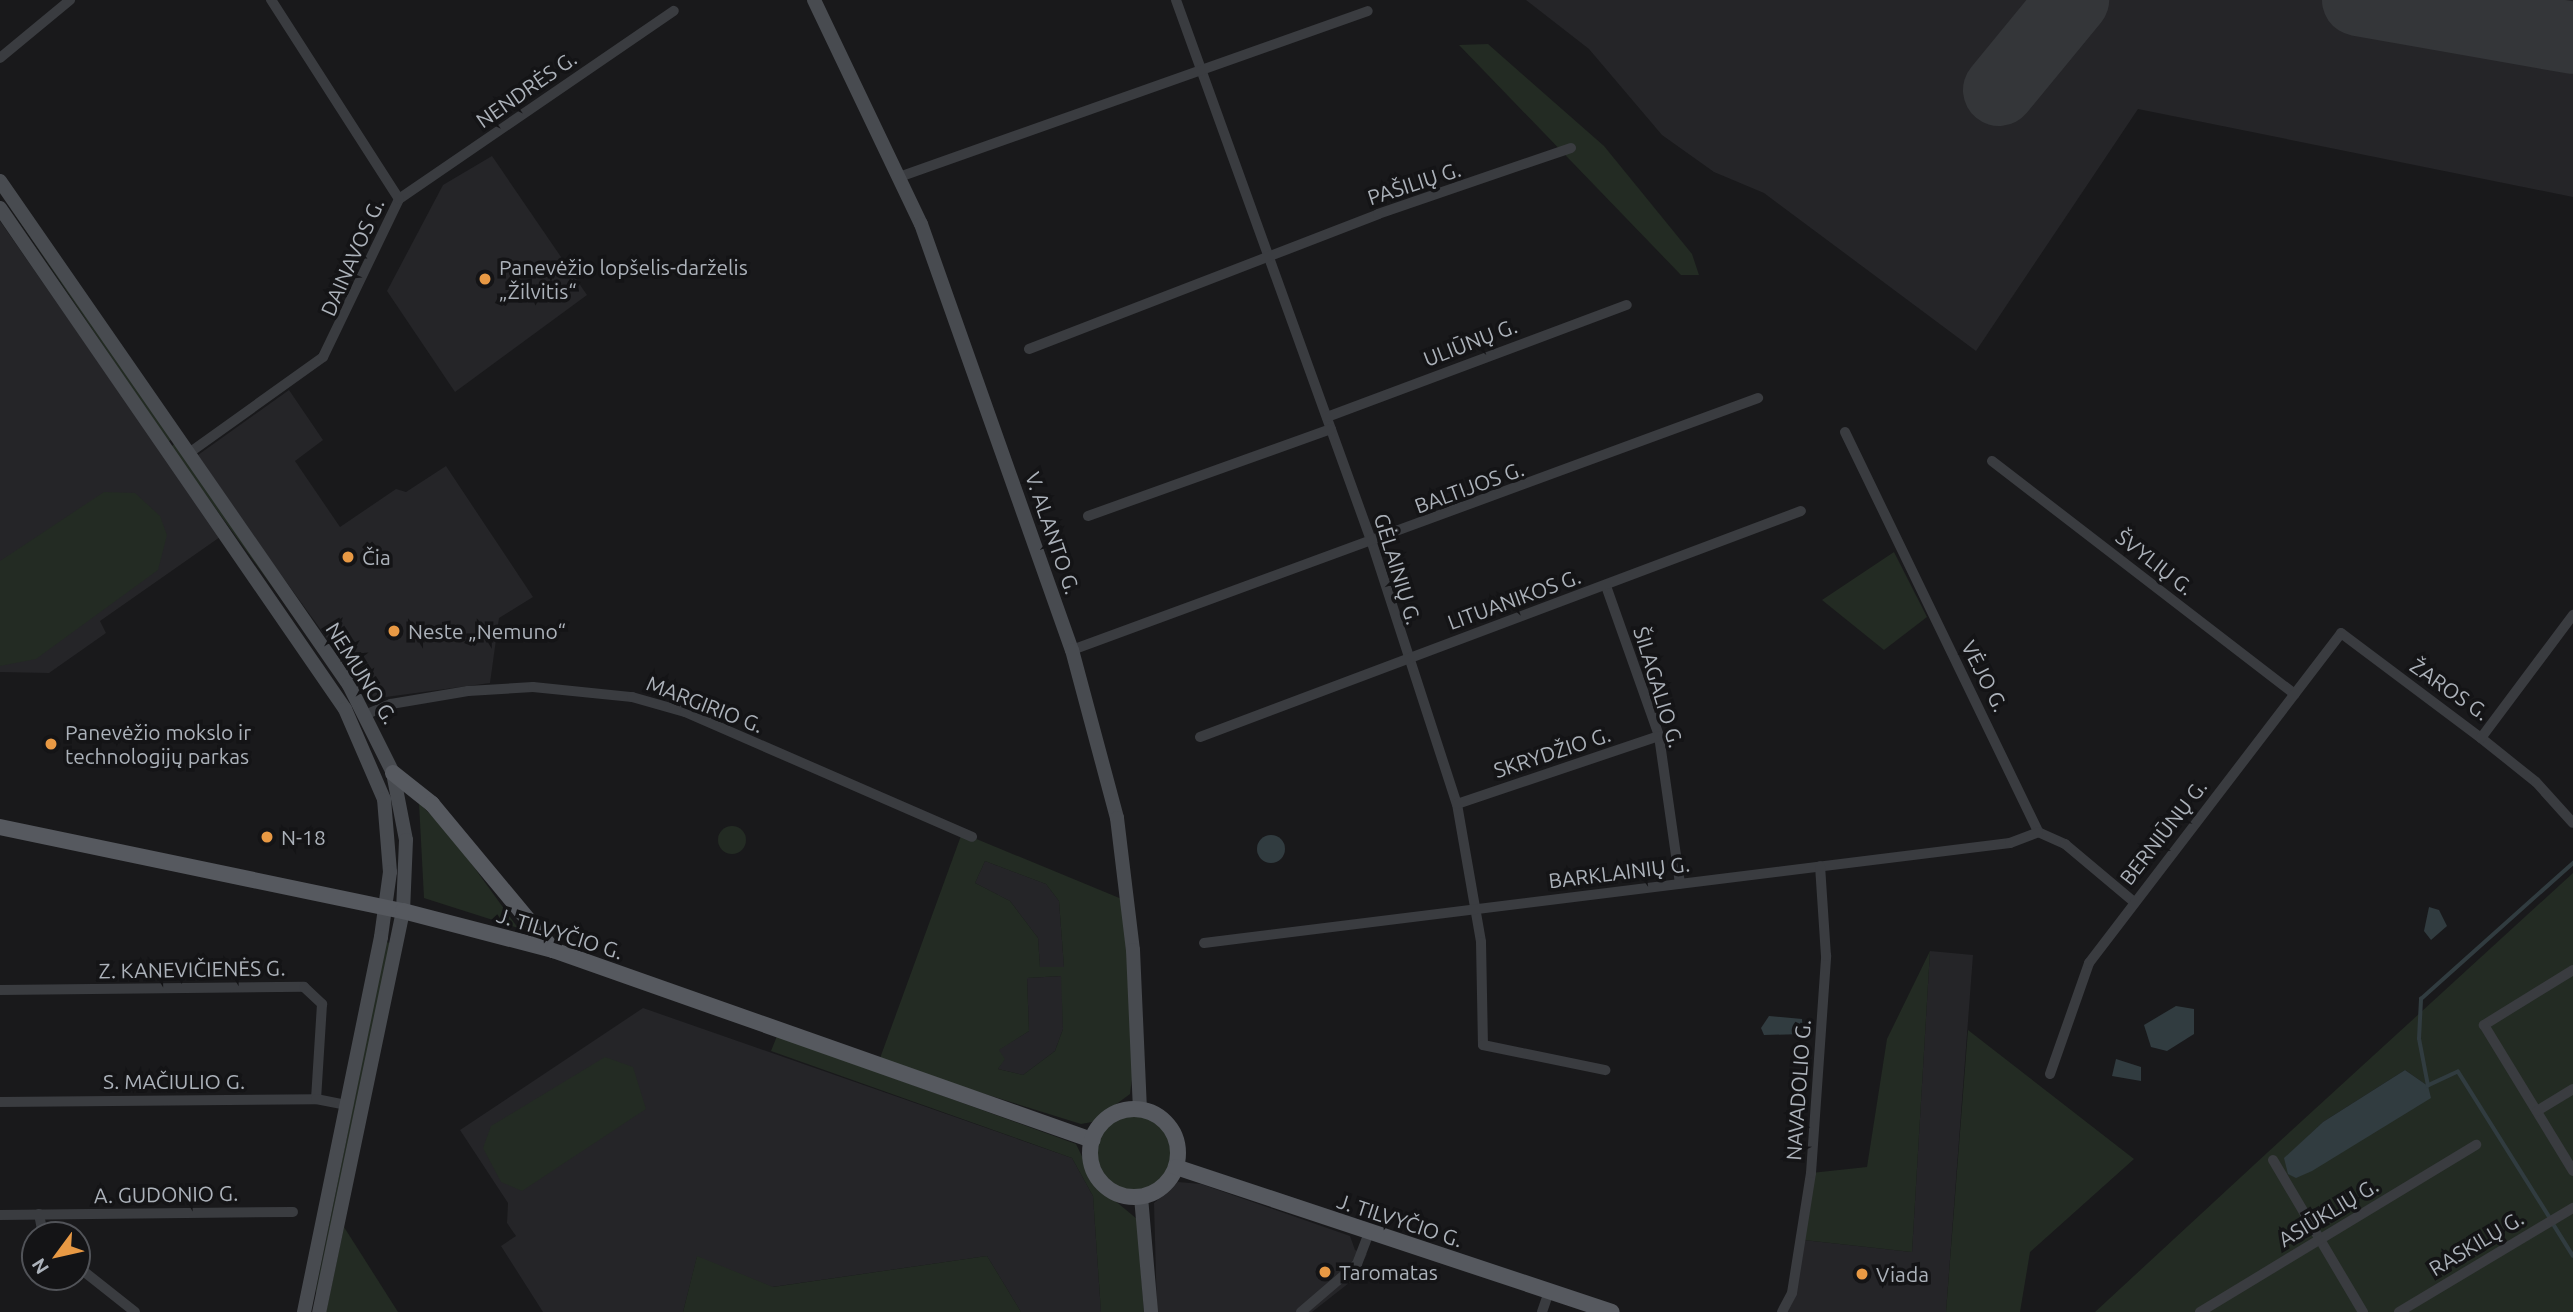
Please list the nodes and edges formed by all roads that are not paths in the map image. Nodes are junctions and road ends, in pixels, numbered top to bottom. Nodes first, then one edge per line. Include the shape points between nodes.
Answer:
1 (70, 0) edge
2 (271, 0) edge
3 (814, 0) edge
4 (1176, 0) edge
5 (674, 11) dead end
6 (1368, 11) dead end
7 (0, 58) edge
8 (1203, 73) junction
9 (1571, 148) dead end
10 (902, 176) junction
11 (0, 181) edge
12 (399, 199) junction
13 (0, 208) edge
14 (1270, 256) junction
15 (1627, 305) dead end
16 (1030, 349) dead end
17 (1758, 398) dead end
18 (1327, 417) junction
19 (1331, 429) junction
20 (1845, 432) dead end
21 (189, 453) junction
22 (1992, 461) dead end
23 (1801, 511) dead end
24 (1088, 516) dead end
25 (1372, 543) junction
26 (1606, 586) junction
27 (2573, 615) edge
28 (2341, 633) joint
29 (1072, 650) junction
30 (1405, 659) junction
31 (2295, 694) junction
32 (367, 714) junction
33 (1659, 736) junction
34 (1200, 737) dead end
35 (2481, 738) junction
36 (393, 773) junction
37 (1457, 804) junction
38 (2573, 823) edge
39 (0, 827) edge
40 (2038, 832) junction
41 (972, 837) dead end
42 (1820, 866) junction
43 (1680, 884) junction
44 (2133, 901) junction
45 (386, 908) junction
46 (1475, 909) junction
47 (403, 911) junction
48 (1204, 943) dead end
49 (553, 950) junction
50 (2573, 970) edge
51 (0, 990) edge
52 (1605, 1070) dead end
53 (2050, 1074) dead end
54 (2573, 1089) edge
55 (316, 1099) junction
56 (0, 1102) edge
57 (348, 1105) junction
58 (1140, 1110) junction
59 (2537, 1111) junction
60 (1092, 1139) junction
61 (2476, 1145) dead end
62 (2273, 1160) dead end
63 (1176, 1167) junction
64 (2573, 1171) edge
65 (1141, 1197) junction
66 (2573, 1208) edge
67 (293, 1212) dead end
68 (39, 1214) junction
69 (0, 1215) edge
70 (40, 1221) edge
71 (1368, 1233) junction
72 (2319, 1241) junction
73 (91, 1277) edge
74 (1549, 1292) junction
75 (135, 1312) edge
76 (304, 1312) edge
77 (319, 1312) edge
78 (1151, 1312) edge
79 (1301, 1312) edge
80 (1542, 1312) edge
81 (1612, 1312) edge
82 (1782, 1312) edge
83 (2200, 1312) edge
84 (2363, 1312) edge
85 (2399, 1312) edge

1 - 7 street
2 - 12 street, DAINAVOS G.
3 - 10 main road, V. ALANTO G.
4 - 8 street, GĖLAINIŲ G.
5 - 12 street, NENDRĖS G.
6 - 8 street
8 - 10 street
8 - 14 street, GĖLAINIŲ G.
9 - 14 street, PAŠILIŲ G.
10 - 29 main road, V. ALANTO G.
11 - 21 main road, NEMUNO G.
12 - 21 street, DAINAVOS G. via 323,357
13 - 45 main road, NEMUNO G. via 345,709 386,811
14 - 16 street, PAŠILIŲ G.
14 - 18 street, GĖLAINIŲ G.
15 - 18 street, ULIŪNŲ G.
17 - 25 street, BALTIJOS G.
18 - 19 street, GĖLAINIŲ G.
19 - 24 street
19 - 25 street, GĖLAINIŲ G.
20 - 40 street, VĖJO G.
21 - 32 main road, NEMUNO G.
22 - 31 street, ŠVYLIŲ G.
23 - 26 street, LITUANIKOS G.
25 - 29 street, BALTIJOS G.
25 - 30 street, GĖLAINIŲ G.
26 - 30 street, LITUANIKOS G.
26 - 33 street, ŠILAGALIO G.
27 - 35 street, ŽAROS G.
28 - 31 street, BERNIŪNŲ G.
28 - 35 street, ŽAROS G.
29 - 58 main road, V. ALANTO G. via 1117,818 1133,950
30 - 34 street, LITUANIKOS G.
30 - 37 street, GĖLAINIŲ G.
31 - 44 street, BERNIŪNŲ G.
32 - 36 main road, NEMUNO G.
32 - 41 street, MARGIRIO G. via 416,699 520,687 632,697 685,712
33 - 37 street, SKRYDŽIO G.
33 - 43 street, ŠILAGALIO G.
35 - 38 street via 2536,782
36 - 47 main road, NEMUNO G. via 406,840
36 - 49 main road via 439,812
37 - 46 street, GĖLAINIŲ G.
39 - 45 main road, J. TILVYČIO G.
40 - 42 street, BARKLAINIŲ G. via 2011,843
40 - 44 street via 2065,844
42 - 43 street, BARKLAINIŲ G.
42 - 82 street, NAVADOLIO G. via 1826,956 1811,1172 1792,1293
43 - 46 street, BARKLAINIŲ G.
44 - 53 street, BERNIŪNŲ G. via 2089,963
45 - 47 main road, J. TILVYČIO G.
45 - 57 main road, NEMUNO G.
46 - 48 street, BARKLAINIŲ G.
46 - 52 street, GĖLAINIŲ G. via 1483,1045
47 - 49 main road, J. TILVYČIO G.
47 - 77 main road, NEMUNO G.
49 - 60 main road, J. TILVYČIO G.
50 - 59 street via 2484,1025
51 - 55 street, Z. KANEVIČIENĖS G. via 304,987 322,1004
54 - 59 street
55 - 56 street, S. MAČIULIO G.
55 - 57 street, S. MAČIULIO G.
57 - 76 main road, NEMUNO G.
58 - 60 main road via 1110,1116
58 - 63 main road via 1171,1130
59 - 64 street
60 - 65 main road via 1090,1162 1100,1182 1119,1195
61 - 72 street, ASIŪKLIŲ G.
62 - 72 street
63 - 65 main road via 1163,1187
63 - 71 main road, J. TILVYČIO G.
65 - 78 main road
66 - 85 street, RASKILŲ G.
67 - 68 street, A. GUDONIO G.
68 - 69 street, A. GUDONIO G.
68 - 70 street
71 - 74 main road, J. TILVYČIO G.
71 - 79 street via 1357,1264
72 - 83 street, ASIŪKLIŲ G.
72 - 84 street
73 - 75 street
74 - 80 street
74 - 81 main road, J. TILVYČIO G.

